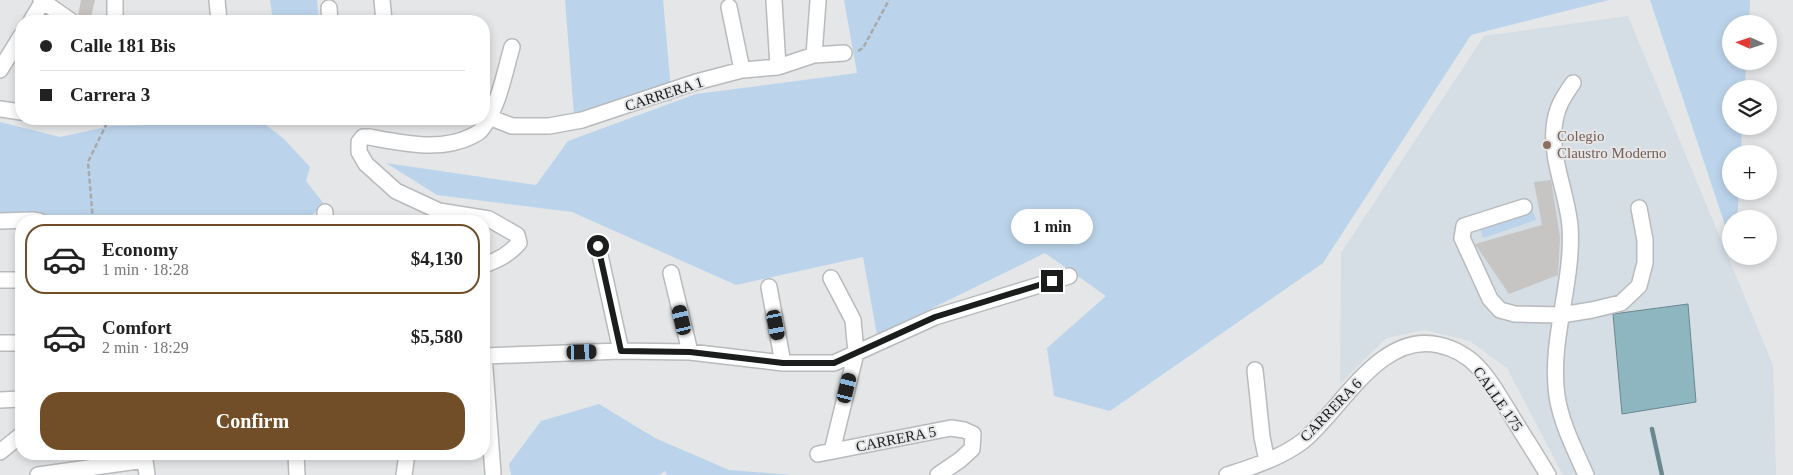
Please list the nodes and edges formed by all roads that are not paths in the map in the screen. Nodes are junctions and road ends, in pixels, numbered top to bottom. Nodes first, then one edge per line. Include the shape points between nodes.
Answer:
1 (115, 0) edge
2 (217, 0) edge
3 (382, 0) edge
4 (774, 0) edge
5 (42, 1) edge
6 (818, 1) edge
7 (729, 7) dead end
8 (34, 15) edge
9 (62, 15) edge
10 (115, 15) edge
11 (218, 15) edge
12 (383, 15) edge
13 (15, 46) edge
14 (512, 47) dead end
15 (844, 53) road end
16 (814, 55) junction
17 (778, 67) junction
18 (0, 70) edge
19 (742, 70) junction
20 (1573, 83) dead end
21 (0, 109) edge
22 (490, 110) edge
23 (15, 111) edge
24 (490, 118) edge
25 (483, 125) edge
26 (1524, 207) dead end
27 (1639, 208) dead end
28 (464, 215) edge
29 (490, 220) edge
30 (0, 221) edge
31 (15, 221) edge
32 (598, 246) dead end
33 (490, 263) edge
34 (671, 273) dead end
35 (1069, 276) dead end
36 (831, 278) dead end
37 (0, 280) edge
38 (15, 280) edge
39 (769, 287) dead end
40 (1562, 315) junction
41 (0, 343) edge
42 (15, 343) edge
43 (1432, 343) joint
44 (621, 351) junction
45 (690, 352) junction
46 (856, 353) junction
47 (490, 356) edge
48 (783, 363) junction
49 (1255, 370) dead end
50 (15, 399) edge
51 (0, 400) edge
52 (490, 434) edge
53 (15, 441) edge
54 (0, 452) edge
55 (296, 460) edge
56 (406, 460) edge
57 (1267, 460) junction
58 (145, 463) edge
59 (493, 473) dead end
60 (38, 475) edge
61 (297, 475) edge
62 (404, 475) edge
63 (938, 475) edge
64 (1227, 475) edge
65 (1548, 475) edge
66 (1586, 475) edge

1 - 10 street
2 - 11 street
3 - 12 street
4 - 17 street
5 - 8 street
5 - 9 street
6 - 16 street
7 - 19 street
13 - 18 street
14 - 22 street via 496,101
15 - 16 street, CARRERA 1
16 - 17 street, CARRERA 1
17 - 19 street, CARRERA 1
19 - 24 street, CARRERA 1 via 558,125 512,126
20 - 40 street via 1557,108 1554,130 1556,159 1570,226
21 - 23 street
25 - 28 street via 480,132 454,142 410,144 369,137 363,137 359,142 359,152 366,164 396,191 439,211
26 - 40 street via 1464,226 1462,238 1490,299 1500,310 1515,314
27 - 40 street via 1645,240 1645,264 1639,286 1621,303
29 - 33 street via 517,234 519,244
30 - 31 street
32 - 44 street
34 - 45 street
35 - 46 street via 935,317
36 - 46 street via 853,320
37 - 38 street
39 - 48 street
40 - 66 street via 1555,358 1557,396 1564,423
41 - 42 street
43 - 57 street, CARRERA 6 via 1394,351 1378,362 1321,425 1301,442
43 - 65 street, CALLE 175 via 1449,347 1478,366
44 - 45 street
44 - 47 street
45 - 48 street
46 - 48 street via 834,363
46 - 63 street, CARRERA 5 via 825,452 951,428 973,434 972,449
49 - 57 street
50 - 51 street
52 - 59 street
53 - 54 street
55 - 61 street
56 - 62 street
57 - 64 street, CARRERA 6
58 - 60 street

